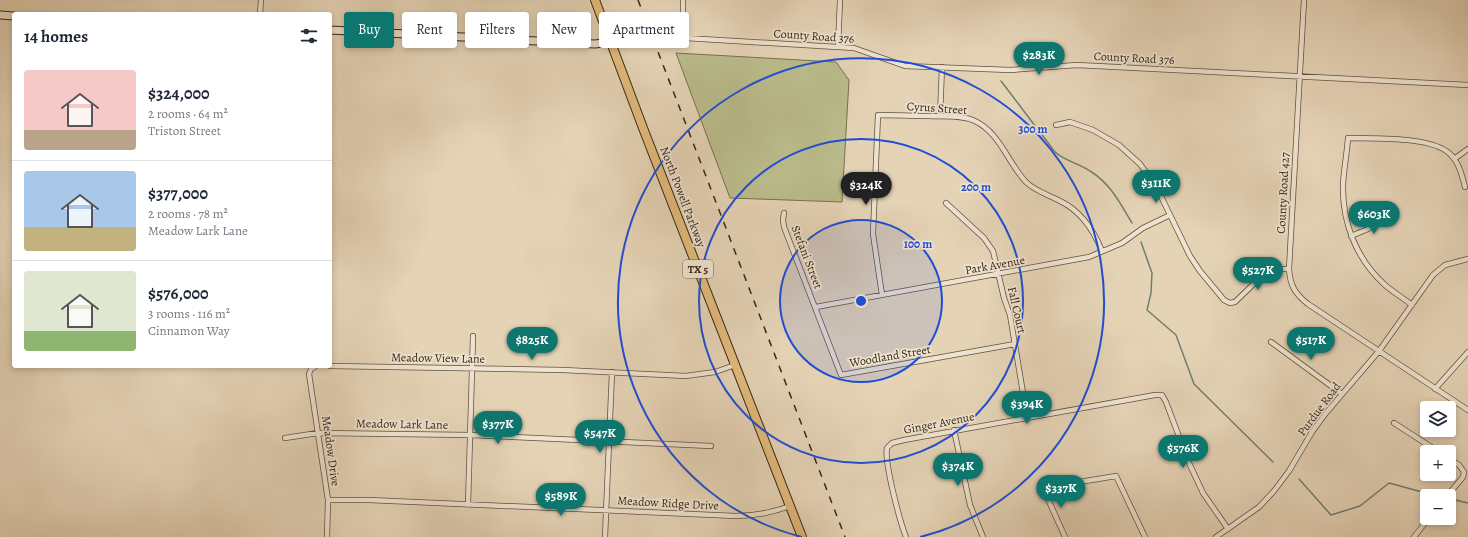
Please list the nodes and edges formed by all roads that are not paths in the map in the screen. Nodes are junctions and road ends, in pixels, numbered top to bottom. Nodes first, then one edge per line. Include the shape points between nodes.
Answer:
1 (261, 0) edge
2 (595, 0) edge
3 (683, 0) edge
4 (840, 0) edge
5 (1304, 0) edge
6 (260, 12) edge
7 (600, 12) edge
8 (683, 12) edge
9 (0, 15) edge
10 (12, 16) edge
11 (332, 30) edge
12 (689, 38) edge
13 (599, 44) edge
14 (838, 47) junction
15 (613, 48) edge
16 (942, 67) junction
17 (1299, 76) junction
18 (1468, 85) edge
19 (940, 116) junction
20 (1056, 125) dead end
21 (1468, 149) edge
22 (1454, 159) junction
23 (1465, 187) dead end
24 (946, 203) dead end
25 (784, 213) dead end
26 (1170, 215) junction
27 (1386, 215) dead end
28 (1351, 236) junction
29 (1102, 252) junction
30 (1468, 259) edge
31 (1289, 269) junction
32 (999, 274) junction
33 (882, 295) junction
34 (1412, 305) junction
35 (816, 307) junction
36 (473, 336) dead end
37 (1271, 342) dead end
38 (1015, 344) junction
39 (1379, 351) junction
40 (1468, 352) edge
41 (735, 365) junction
42 (332, 366) edge
43 (312, 368) edge
44 (473, 368) junction
45 (612, 372) junction
46 (1436, 389) junction
47 (1342, 394) junction
48 (1468, 410) edge
49 (1027, 417) junction
50 (1394, 423) dead end
51 (954, 430) junction
52 (318, 433) junction
53 (471, 435) junction
54 (285, 438) dead end
55 (609, 441) junction
56 (1427, 445) edge
57 (711, 446) dead end
58 (1456, 464) edge
59 (1453, 489) edge
60 (328, 500) junction
61 (468, 505) junction
62 (790, 506) junction
63 (607, 511) junction
64 (1424, 525) edge
65 (1228, 529) junction
66 (1416, 536) edge
67 (327, 537) edge
68 (605, 537) edge
69 (802, 537) edge
70 (906, 537) edge
71 (983, 537) edge
72 (1065, 537) edge
73 (1145, 537) edge
74 (1216, 537) edge

1 - 6 street
2 - 7 main road, North Powell Parkway / TX 5
3 - 8 street
4 - 14 street
5 - 17 street, County Road 427
9 - 10 street
11 - 13 street
12 - 14 street, County Road 376
14 - 16 street, County Road 376 via 854,48 905,66
15 - 41 main road, North Powell Parkway / TX 5
16 - 17 street, County Road 376 via 1010,70 1073,65
16 - 19 street
17 - 18 street, County Road 376
17 - 31 street, County Road 427
19 - 29 street, Cyrus Street via 967,119 984,126 1027,183 1077,212 1092,230
19 - 33 street, Cyrus Street via 878,115 873,234
20 - 26 street via 1070,122 1086,127 1131,154 1149,175
21 - 22 street
22 - 23 street
22 - 28 street via 1442,148 1427,142 1348,138 1343,192
24 - 32 street, Fall Court via 990,245 994,251
25 - 35 street, Stefani Street via 784,227
26 - 29 street, Park Avenue
26 - 31 street via 1200,271 1224,300 1230,303 1235,302 1266,273
27 - 28 street via 1368,229
28 - 34 street via 1366,264 1381,281
29 - 32 street, Park Avenue via 1076,260
30 - 34 street, Purdue Road via 1453,262 1439,269
31 - 39 street, County Road 427 via 1292,287 1301,299
32 - 33 street, Park Avenue
32 - 38 street, Fall Court
33 - 35 street, Park Avenue
34 - 39 street, Purdue Road
35 - 38 street, Woodland Street via 841,375
36 - 44 street
37 - 47 street
38 - 49 street, Fall Court
39 - 46 street, County Road 427
39 - 47 street, Purdue Road
40 - 46 street
41 - 45 street, Meadow View Lane via 715,372 686,376
41 - 62 main road, North Powell Parkway / TX 5
42 - 44 street, Meadow View Lane
43 - 52 street, Meadow Drive via 309,374
44 - 45 street, Meadow View Lane
44 - 53 street
45 - 55 street
46 - 48 street, County Road 427
47 - 65 street, Purdue Road via 1312,432 1274,491 1259,507
49 - 51 street, Ginger Avenue
49 - 65 street, Ginger Avenue via 1162,395 1203,493
50 - 56 street
51 - 70 street, Ginger Avenue via 892,443 887,448 895,500
51 - 71 street via 970,505
52 - 53 street, Meadow Lark Lane
52 - 54 street, Meadow Lark Lane
52 - 60 street, Meadow Drive
53 - 55 street, Meadow Lark Lane
53 - 61 street
55 - 57 street, Meadow Lark Lane
55 - 63 street
58 - 59 street via 1464,472
60 - 61 street, Meadow Ridge Drive
60 - 67 street, Meadow Drive
61 - 63 street, Meadow Ridge Drive
62 - 63 street, Meadow Ridge Drive via 754,516
62 - 69 main road, North Powell Parkway / TX 5
63 - 68 street
64 - 66 street
65 - 74 street, Purdue Road
72 - 73 street via 1043,488 1116,476

